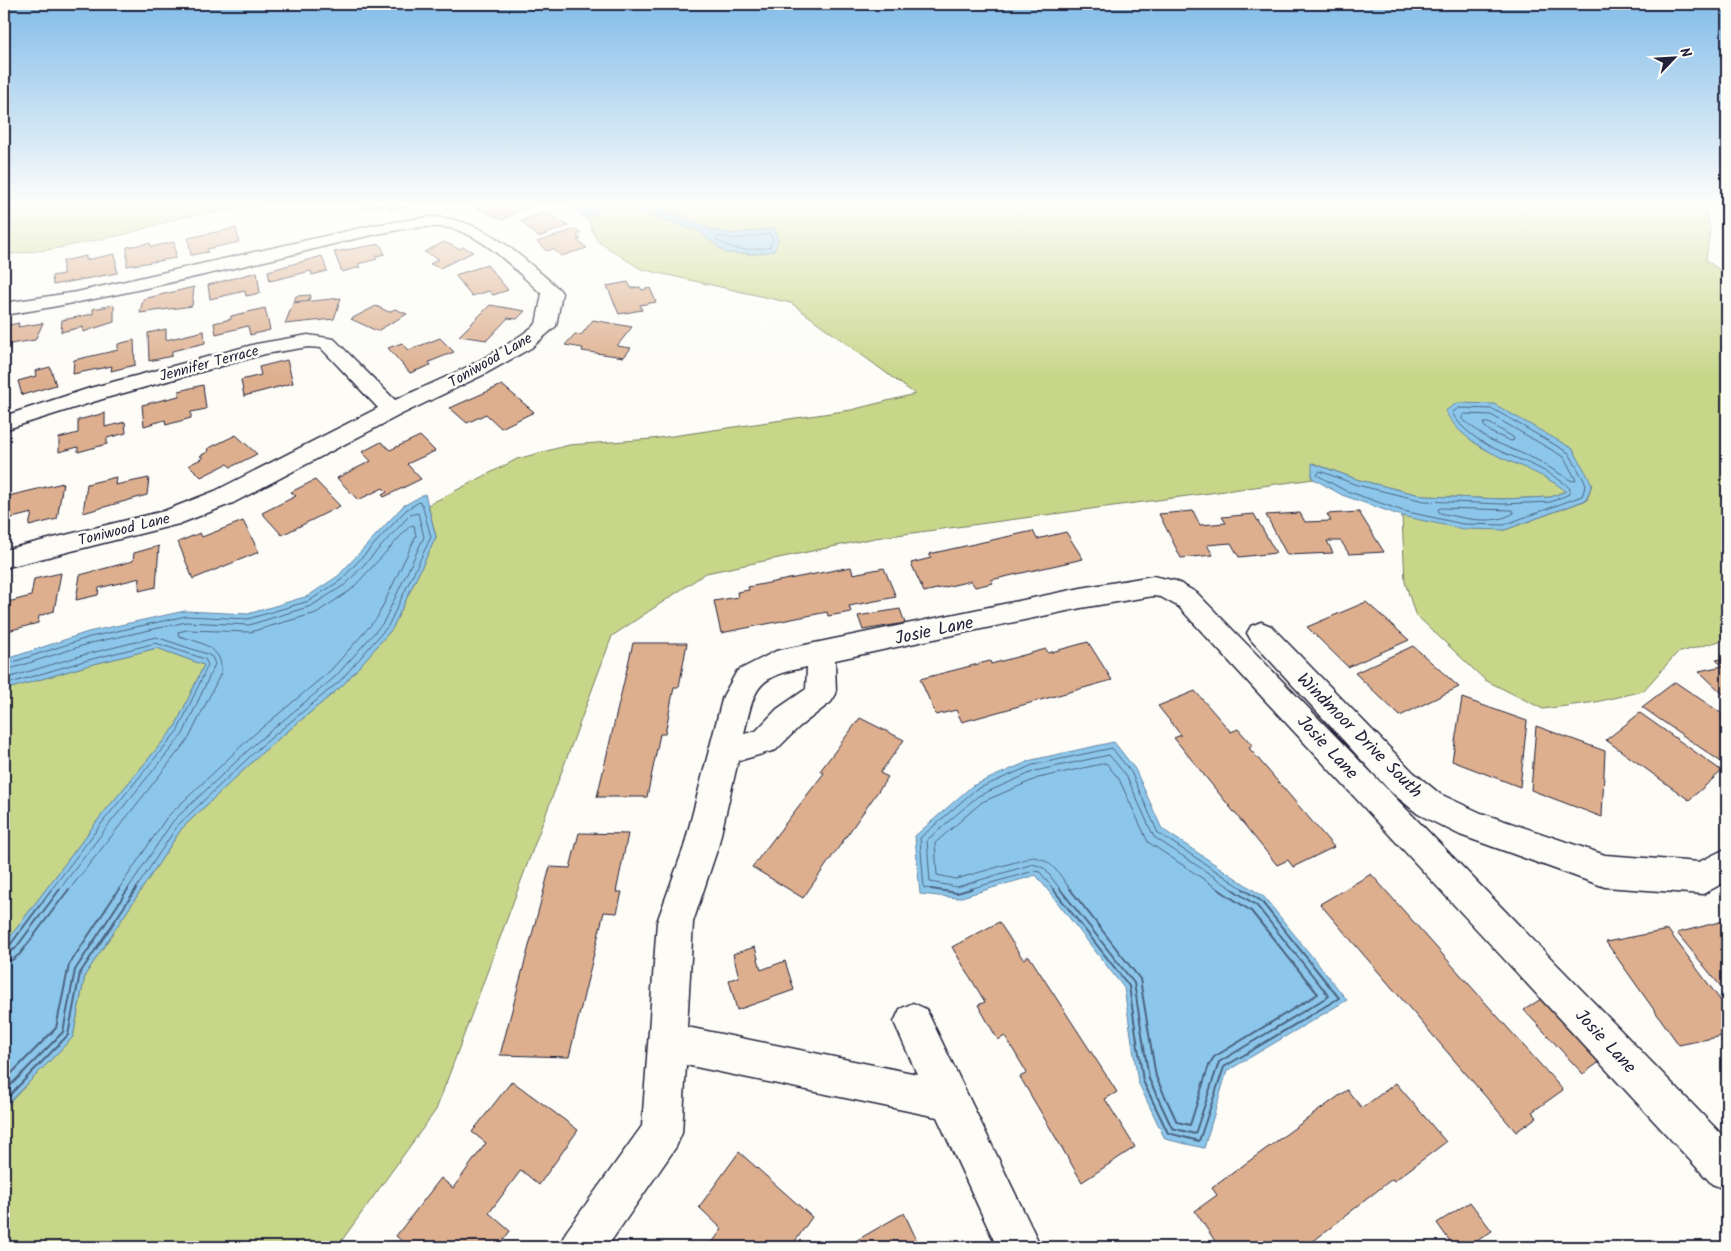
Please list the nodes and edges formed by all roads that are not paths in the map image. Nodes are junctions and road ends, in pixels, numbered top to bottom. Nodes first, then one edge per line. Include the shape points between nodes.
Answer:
1 (237, 261) edge
2 (514, 261) edge
3 (4, 309) edge
4 (392, 410) junction
5 (4, 423) edge
6 (4, 559) edge
7 (1261, 634) dead end
8 (821, 654) junction
9 (726, 751) junction
10 (1727, 863) edge
11 (913, 1022) dead end
12 (668, 1042) junction
13 (950, 1100) junction
14 (1727, 1169) edge
15 (581, 1247) edge
16 (1019, 1247) edge

1 - 3 street, Toniwood Lane via 77,298
2 - 4 street, Toniwood Lane via 552,293 546,326 524,344 476,371
4 - 5 street, Jennifer Terrace via 327,343 308,341 263,348 107,390
4 - 6 street, Toniwood Lane via 199,509
7 - 10 street, Windmoor Drive South via 1402,782 1429,804 1472,825 1605,871 1704,878
8 - 9 street via 821,694 788,718 765,741
8 - 9 street, Josie Lane via 776,662 746,679 738,696
8 - 14 street, Josie Lane via 1081,598 1153,586 1168,588 1188,600
9 - 12 street, Josie Lane via 700,847 675,922
11 - 13 street
12 - 13 street
12 - 15 street, Josie Lane via 662,1133
13 - 16 street

